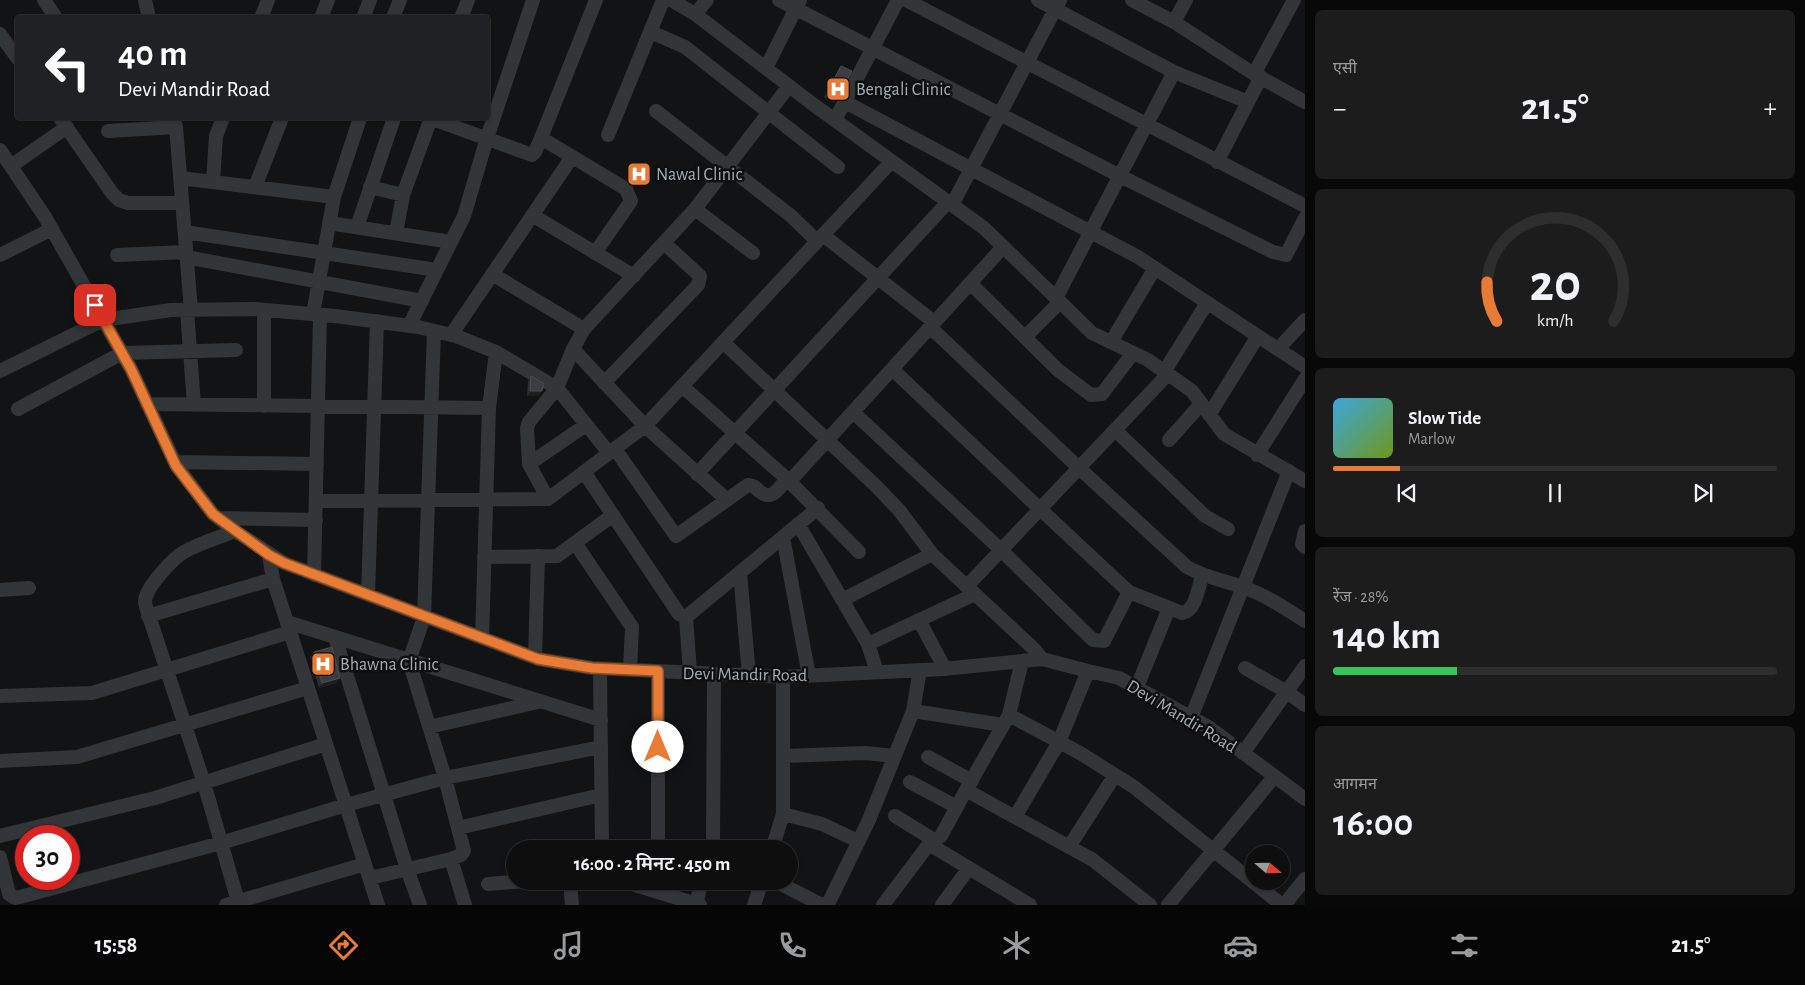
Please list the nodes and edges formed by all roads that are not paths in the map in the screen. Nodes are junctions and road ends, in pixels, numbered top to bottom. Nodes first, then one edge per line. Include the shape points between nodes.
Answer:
1 (44, 0) edge
2 (145, 0) edge
3 (267, 0) edge
4 (328, 0) edge
5 (370, 0) edge
6 (400, 0) edge
7 (468, 0) edge
8 (534, 0) edge
9 (596, 0) edge
10 (663, 0) edge
11 (671, 0) edge
12 (707, 0) edge
13 (779, 0) edge
14 (898, 0) edge
15 (906, 0) edge
16 (1038, 0) edge
17 (1132, 0) edge
18 (1186, 0) edge
19 (1294, 0) edge
20 (798, 4) edge
21 (1057, 5) edge
22 (1157, 6) edge
23 (695, 14) junction
24 (54, 15) edge
25 (148, 15) edge
26 (262, 15) edge
27 (322, 15) edge
28 (364, 15) edge
29 (394, 15) dead end
30 (462, 15) edge
31 (1174, 22) junction
32 (651, 32) junction
33 (0, 34) edge
34 (872, 49) junction
35 (15, 55) edge
36 (1026, 63) junction
37 (766, 68) junction
38 (1174, 72) junction
39 (1258, 76) junction
40 (789, 86) junction
41 (845, 102) junction
42 (1248, 102) junction
43 (1305, 102) edge
44 (656, 111) dead end
45 (768, 113) junction
46 (1000, 114) junction
47 (222, 120) edge
48 (281, 120) edge
49 (359, 120) edge
50 (393, 120) edge
51 (429, 120) edge
52 (436, 120) edge
53 (835, 120) junction
54 (63, 122) edge
55 (175, 122) edge
56 (1147, 125) junction
57 (108, 131) dead end
58 (608, 135) dead end
59 (487, 138) junction
60 (541, 138) junction
61 (0, 150) edge
62 (572, 156) junction
63 (892, 161) junction
64 (1217, 162) junction
65 (11, 166) junction
66 (727, 167) junction
67 (838, 167) dead end
68 (971, 168) junction
69 (1120, 176) junction
70 (180, 178) junction
71 (213, 182) junction
72 (370, 187) junction
73 (255, 188) junction
74 (403, 196) junction
75 (334, 197) junction
76 (182, 203) junction
77 (950, 204) junction
78 (1305, 206) edge
79 (695, 209) junction
80 (532, 215) junction
81 (1305, 218) edge
82 (329, 223) junction
83 (357, 227) junction
84 (52, 229) junction
85 (184, 232) junction
86 (1091, 232) junction
87 (396, 233) junction
88 (820, 238) junction
89 (451, 242) junction
90 (664, 243) junction
91 (1003, 246) junction
92 (324, 253) junction
93 (595, 253) junction
94 (753, 253) dead end
95 (186, 254) junction
96 (117, 255) dead end
97 (0, 256) edge
98 (1155, 268) junction
99 (437, 270) junction
100 (492, 274) junction
101 (634, 276) junction
102 (879, 277) junction
103 (319, 282) junction
104 (970, 283) junction
105 (1058, 300) junction
106 (422, 301) junction
107 (1207, 303) junction
108 (189, 310) junction
109 (264, 310) junction
110 (317, 314) junction
111 (103, 320) junction
112 (1305, 320) edge
113 (376, 322) junction
114 (932, 324) junction
115 (410, 326) junction
116 (584, 329) junction
117 (434, 331) junction
118 (451, 335) junction
119 (1258, 336) junction
120 (1025, 337) junction
121 (723, 342) junction
122 (1111, 342) junction
123 (572, 349) junction
124 (1278, 349) junction
125 (236, 350) dead end
126 (190, 352) junction
127 (496, 352) junction
128 (122, 353) junction
129 (1133, 353) junction
130 (1305, 367) edge
131 (892, 369) junction
132 (0, 371) edge
133 (1166, 373) junction
134 (1305, 379) edge
135 (604, 383) junction
136 (682, 386) junction
137 (557, 388) junction
138 (774, 390) junction
139 (148, 404) junction
140 (194, 405) junction
141 (264, 406) junction
142 (318, 407) junction
143 (374, 407) junction
144 (431, 408) junction
145 (489, 408) junction
146 (18, 409) dead end
147 (1205, 409) junction
148 (853, 412) junction
149 (586, 425) junction
150 (644, 426) junction
151 (1115, 430) junction
152 (735, 432) junction
153 (827, 440) junction
154 (1169, 440) dead end
155 (612, 451) junction
156 (1256, 454) junction
157 (175, 462) junction
158 (317, 464) junction
159 (529, 464) junction
160 (1079, 468) junction
161 (1289, 471) junction
162 (584, 472) junction
163 (697, 474) junction
164 (788, 480) junction
165 (1305, 481) edge
166 (548, 499) junction
167 (726, 499) junction
168 (371, 500) junction
169 (428, 500) junction
170 (486, 500) junction
171 (316, 501) junction
172 (818, 508) junction
173 (1040, 509) junction
174 (613, 515) junction
175 (219, 518) junction
176 (316, 520) junction
177 (798, 524) junction
178 (1228, 529) dead end
179 (234, 531) junction
180 (1305, 531) edge
181 (782, 537) junction
182 (575, 542) junction
183 (1305, 547) edge
184 (1001, 550) junction
185 (859, 552) dead end
186 (932, 554) junction
187 (269, 555) junction
188 (484, 556) junction
189 (538, 556) junction
190 (740, 572) junction
191 (314, 575) junction
192 (1202, 576) junction
193 (273, 579) junction
194 (1243, 587) junction
195 (28, 588) dead end
196 (0, 590) edge
197 (971, 590) junction
198 (1130, 592) junction
199 (368, 595) junction
200 (842, 600) junction
201 (1169, 608) junction
202 (148, 616) junction
203 (424, 616) junction
204 (686, 618) junction
205 (919, 620) junction
206 (1305, 621) edge
207 (288, 627) junction
208 (335, 637) junction
209 (482, 638) junction
210 (868, 644) junction
211 (535, 657) junction
212 (1042, 659) junction
213 (409, 661) junction
214 (1022, 661) junction
215 (1305, 666) edge
216 (1245, 668) dead end
217 (600, 669) junction
218 (945, 669) junction
219 (167, 670) junction
220 (630, 670) junction
221 (920, 670) junction
222 (658, 671) junction
223 (878, 672) junction
224 (1088, 672) junction
225 (690, 673) junction
226 (714, 674) junction
227 (749, 676) junction
228 (809, 676) junction
229 (783, 677) junction
230 (308, 688) junction
231 (1136, 688) junction
232 (1287, 692) junction
233 (0, 696) edge
234 (540, 701) junction
235 (1305, 704) edge
236 (913, 711) junction
237 (1191, 718) junction
238 (600, 720) junction
239 (1006, 720) junction
240 (185, 726) junction
241 (429, 727) junction
242 (1059, 742) junction
243 (326, 744) junction
244 (601, 747) junction
245 (1243, 753) junction
246 (783, 756) junction
247 (894, 756) junction
248 (928, 757) dead end
249 (0, 761) edge
250 (1115, 776) junction
251 (1274, 777) junction
252 (445, 778) junction
253 (910, 782) dead end
254 (204, 783) junction
255 (969, 786) junction
256 (384, 795) junction
257 (601, 795) junction
258 (1305, 800) edge
259 (346, 805) junction
260 (957, 808) junction
261 (783, 814) junction
262 (895, 816) dead end
263 (1015, 817) junction
264 (458, 828) junction
265 (0, 836) edge
266 (602, 840) edge
267 (658, 840) edge
268 (714, 840) edge
269 (775, 840) edge
270 (858, 841) junction
271 (931, 842) junction
272 (221, 843) junction
273 (1069, 847) junction
274 (1213, 851) junction
275 (0, 857) edge
276 (451, 859) junction
277 (365, 864) junction
278 (969, 868) junction
279 (407, 869) junction
280 (370, 878) junction
281 (1305, 879) edge
282 (506, 883) edge
283 (488, 884) dead end
284 (3, 885) edge
285 (571, 890) edge
286 (659, 890) edge
287 (700, 890) edge
288 (759, 890) edge
289 (793, 890) edge
290 (234, 904) edge
291 (698, 904) edge
292 (378, 905) edge
293 (420, 905) edge
294 (465, 905) edge
295 (572, 905) edge
296 (754, 905) edge
297 (883, 905) edge
298 (942, 905) edge
299 (1030, 905) edge
300 (1150, 905) edge
301 (1168, 905) edge
302 (1283, 905) edge

1 - 24 street
2 - 25 street
3 - 26 street
4 - 27 street
5 - 28 street
6 - 29 street
7 - 30 street
8 - 59 street
9 - 60 street
10 - 32 street
11 - 23 street
12 - 23 street
13 - 20 street
14 - 34 street
15 - 36 street
16 - 21 street
17 - 22 street
18 - 31 street
19 - 39 street
20 - 34 street
20 - 37 street
21 - 36 street
21 - 38 street
22 - 31 street
23 - 37 street
31 - 39 street
32 - 45 street via 685,47
32 - 58 street
33 - 35 street
34 - 41 street
34 - 46 street
36 - 46 street
36 - 56 street
37 - 40 street
38 - 42 street
38 - 56 street
39 - 42 street
39 - 43 street
40 - 45 street
40 - 53 street
41 - 53 street
41 - 68 street
42 - 64 street
44 - 66 street
45 - 66 street
45 - 67 street
46 - 68 street
46 - 69 street
47 - 71 street via 216,136
48 - 73 street
49 - 75 street
50 - 72 street
51 - 74 street
52 - 59 street
53 - 63 street
54 - 65 street
54 - 76 street via 119,200 128,203
55 - 57 street
55 - 70 street
56 - 64 street
56 - 69 street
59 - 60 street via 532,155
59 - 89 street via 464,216
60 - 62 street
61 - 65 street, Devi Mandir Road
62 - 80 street
62 - 93 street via 626,189 631,201
63 - 77 street
63 - 88 street
64 - 78 street
65 - 84 street, Devi Mandir Road
66 - 79 street
66 - 88 street
68 - 77 street
68 - 86 street
69 - 81 street via 1280,254 1289,250
69 - 86 street
70 - 71 street
70 - 76 street
71 - 73 street
72 - 74 street
72 - 83 street
73 - 75 street
74 - 87 street
75 - 82 street
76 - 85 street
77 - 91 street
77 - 102 street
79 - 90 street
79 - 94 street
80 - 93 street
80 - 100 street
82 - 83 street
82 - 92 street
83 - 87 street
84 - 97 street
84 - 111 street, Devi Mandir Road
85 - 92 street
85 - 95 street
86 - 98 street
86 - 105 street
87 - 89 street
88 - 102 street
88 - 121 street
89 - 99 street
90 - 101 street
90 - 135 street via 700,276 698,285
91 - 104 street
91 - 105 street
92 - 99 street
92 - 103 street
93 - 101 street
95 - 96 street
95 - 103 street
95 - 108 street
98 - 107 street
98 - 122 street
99 - 106 street
100 - 116 street
100 - 118 street
101 - 116 street
102 - 114 street
102 - 138 street
103 - 106 street
103 - 110 street
104 - 114 street
104 - 120 street
105 - 120 street
105 - 122 street via 1092,333
106 - 115 street
107 - 119 street
107 - 133 street
108 - 109 street
108 - 111 street
108 - 126 street
109 - 110 street
109 - 141 street
110 - 113 street
110 - 142 street
111 - 128 street, Devi Mandir Road
111 - 132 street
112 - 124 street
113 - 115 street
113 - 143 street
114 - 131 street
114 - 160 street
115 - 117 street
116 - 123 street
117 - 118 street
117 - 144 street
118 - 127 street
119 - 124 street
119 - 147 street
120 - 129 street via 1058,370 1091,395 1102,394
121 - 136 street
121 - 138 street
122 - 129 street
123 - 135 street
123 - 137 street
124 - 130 street
125 - 126 street
126 - 128 street
126 - 140 street
127 - 137 street
127 - 145 street
128 - 139 street, Devi Mandir Road
128 - 146 street
129 - 133 street
131 - 148 street
131 - 173 street
133 - 147 street via 1192,391
133 - 151 street
134 - 156 street
135 - 150 street
136 - 150 street
136 - 152 street
137 - 149 street
137 - 159 street via 529,422
138 - 152 street
138 - 153 street
139 - 140 street
139 - 157 street, Devi Mandir Road
140 - 141 street
141 - 142 street
142 - 143 street
142 - 158 street
143 - 144 street
143 - 168 street
144 - 145 street
144 - 169 street
145 - 170 street
147 - 154 street
147 - 156 street via 1224,434
148 - 153 street
148 - 184 street
149 - 155 street
149 - 159 street
150 - 155 street
150 - 163 street
151 - 160 street
151 - 178 street via 1205,516
152 - 163 street
152 - 164 street
153 - 164 street
153 - 186 street via 899,510
155 - 162 street
155 - 167 street via 676,536
156 - 161 street
157 - 158 street
157 - 175 street, Devi Mandir Road
158 - 171 street
159 - 166 street
160 - 173 street
160 - 192 street via 1187,567
161 - 165 street
161 - 194 street
162 - 166 street
162 - 174 street
163 - 167 street
164 - 167 street via 768,496 748,485
164 - 172 street
166 - 170 street
168 - 169 street
168 - 171 street
168 - 199 street
169 - 170 street
169 - 203 street
170 - 188 street
171 - 176 street
172 - 177 street
172 - 185 street
173 - 184 street
173 - 198 street
174 - 182 street
174 - 204 street via 679,614
175 - 176 street
175 - 179 street, Devi Mandir Road
176 - 191 street
177 - 181 street
177 - 200 street
179 - 187 street, Devi Mandir Road
179 - 202 street via 184,552 172,562 146,595
180 - 183 street via 1302,544
181 - 190 street
181 - 228 street
182 - 189 street via 557,556
182 - 220 street via 632,627
184 - 197 street
184 - 198 street via 1093,640 1099,642 1104,641
186 - 197 street
186 - 200 street
187 - 191 street, Devi Mandir Road
187 - 193 street
188 - 189 street
188 - 209 street
189 - 211 street
190 - 204 street
190 - 227 street
191 - 199 street, Devi Mandir Road
192 - 194 street
192 - 201 street via 1188,612
193 - 202 street
193 - 207 street
194 - 206 street via 1274,601
194 - 237 street
195 - 196 street
197 - 205 street
197 - 212 street
198 - 201 street
199 - 203 street, Devi Mandir Road
200 - 210 street
201 - 231 street
202 - 219 street
203 - 209 street, Devi Mandir Road
203 - 213 street
204 - 225 street
205 - 210 street
205 - 218 street
207 - 208 street
207 - 219 street
207 - 230 street
208 - 213 street
208 - 256 street
209 - 211 street, Devi Mandir Road
210 - 223 street
211 - 217 street, Devi Mandir Road
212 - 214 street, Devi Mandir Road
212 - 224 street, Devi Mandir Road
213 - 234 street
213 - 241 street
214 - 218 street, Devi Mandir Road
214 - 239 street
215 - 232 street
216 - 232 street
217 - 220 street, Devi Mandir Road
217 - 238 street
218 - 221 street, Devi Mandir Road
219 - 233 street via 92,693
219 - 240 street
220 - 222 street, Devi Mandir Road
221 - 223 street, Devi Mandir Road
221 - 236 street
222 - 225 street, Devi Mandir Road
222 - 267 street
223 - 228 street, Devi Mandir Road
224 - 231 street, Devi Mandir Road via 1120,678
224 - 242 street
225 - 226 street, Devi Mandir Road
226 - 227 street, Devi Mandir Road
226 - 268 street
227 - 229 street, Devi Mandir Road
228 - 229 street, Devi Mandir Road
229 - 246 street
230 - 240 street
230 - 243 street
231 - 237 street, Devi Mandir Road
232 - 235 street
232 - 245 street
234 - 238 street
234 - 241 street
236 - 239 street
236 - 247 street
237 - 245 street, Devi Mandir Road
238 - 244 street
239 - 242 street
239 - 255 street
240 - 249 street via 77,757
240 - 254 street
241 - 252 street
242 - 250 street
242 - 263 street
243 - 254 street
243 - 259 street
244 - 252 street
244 - 257 street
245 - 251 street, Devi Mandir Road
246 - 247 street via 866,753
246 - 261 street
247 - 270 street
248 - 255 street
250 - 273 street
250 - 274 street via 1134,787
251 - 258 street, Devi Mandir Road
251 - 274 street
252 - 256 street
252 - 264 street
253 - 260 street
254 - 265 street
254 - 272 street
255 - 260 street
255 - 263 street
256 - 259 street
256 - 279 street
257 - 264 street
257 - 266 street
259 - 272 street
259 - 277 street
260 - 271 street via 940,836
261 - 269 street
261 - 270 street via 822,824
262 - 271 street
263 - 273 street
264 - 276 street via 464,851 461,856
270 - 289 street via 826,905
271 - 278 street
271 - 297 street
272 - 284 street via 20,897 11,896
272 - 290 street
273 - 300 street via 1093,860
274 - 301 street
274 - 302 street
275 - 284 street
276 - 279 street
276 - 294 street
277 - 280 street
277 - 290 street
278 - 298 street
278 - 299 street
279 - 280 street
279 - 293 street
280 - 292 street
281 - 302 street
282 - 283 street
285 - 295 street
286 - 291 street
287 - 291 street
288 - 296 street

